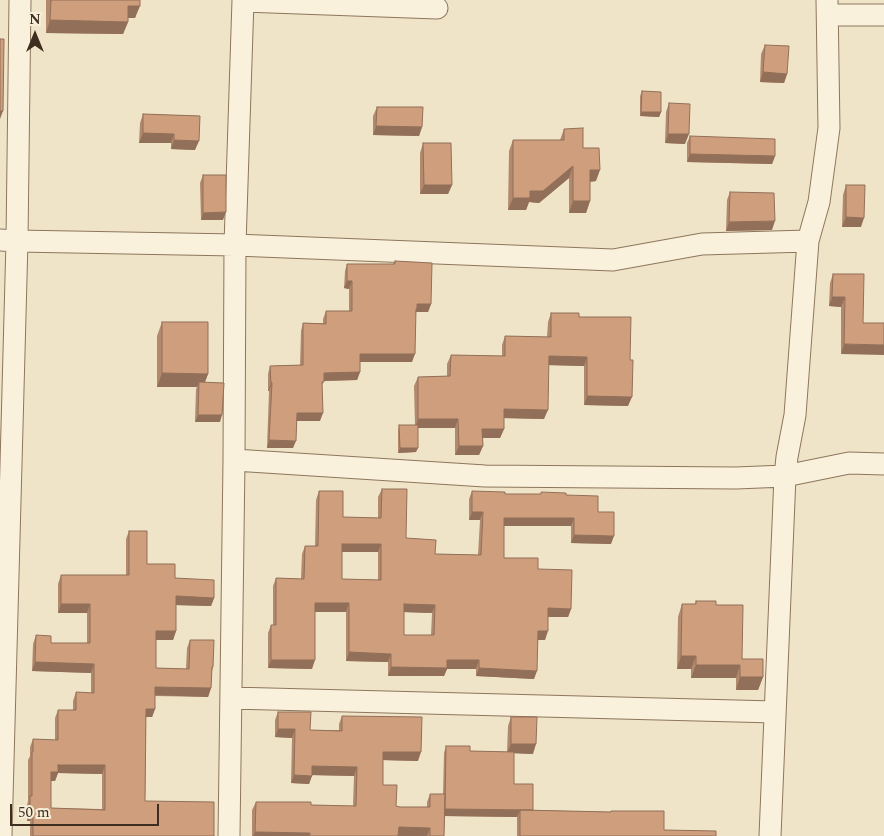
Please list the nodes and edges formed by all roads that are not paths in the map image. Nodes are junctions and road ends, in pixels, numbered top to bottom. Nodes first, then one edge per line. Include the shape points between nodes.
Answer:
1 (20, 0) edge
2 (243, 0) edge
3 (828, 7) edge
4 (437, 8) dead end
5 (884, 15) edge
6 (9, 240) edge
7 (808, 242) junction
8 (235, 245) junction
9 (234, 460) junction
10 (884, 464) edge
11 (785, 476) junction
12 (231, 698) junction
13 (775, 712) junction
14 (1, 836) edge
15 (229, 836) edge
16 (770, 836) edge

1 - 6 street
2 - 4 street
2 - 8 street
3 - 5 street
3 - 7 street via 829,128 819,202
6 - 8 street
6 - 14 street
7 - 8 street via 702,244 613,260
7 - 11 street via 795,415
8 - 9 street
9 - 11 street via 485,476
9 - 12 street
10 - 11 street via 849,462
11 - 13 street
12 - 13 street
12 - 15 street
13 - 16 street

